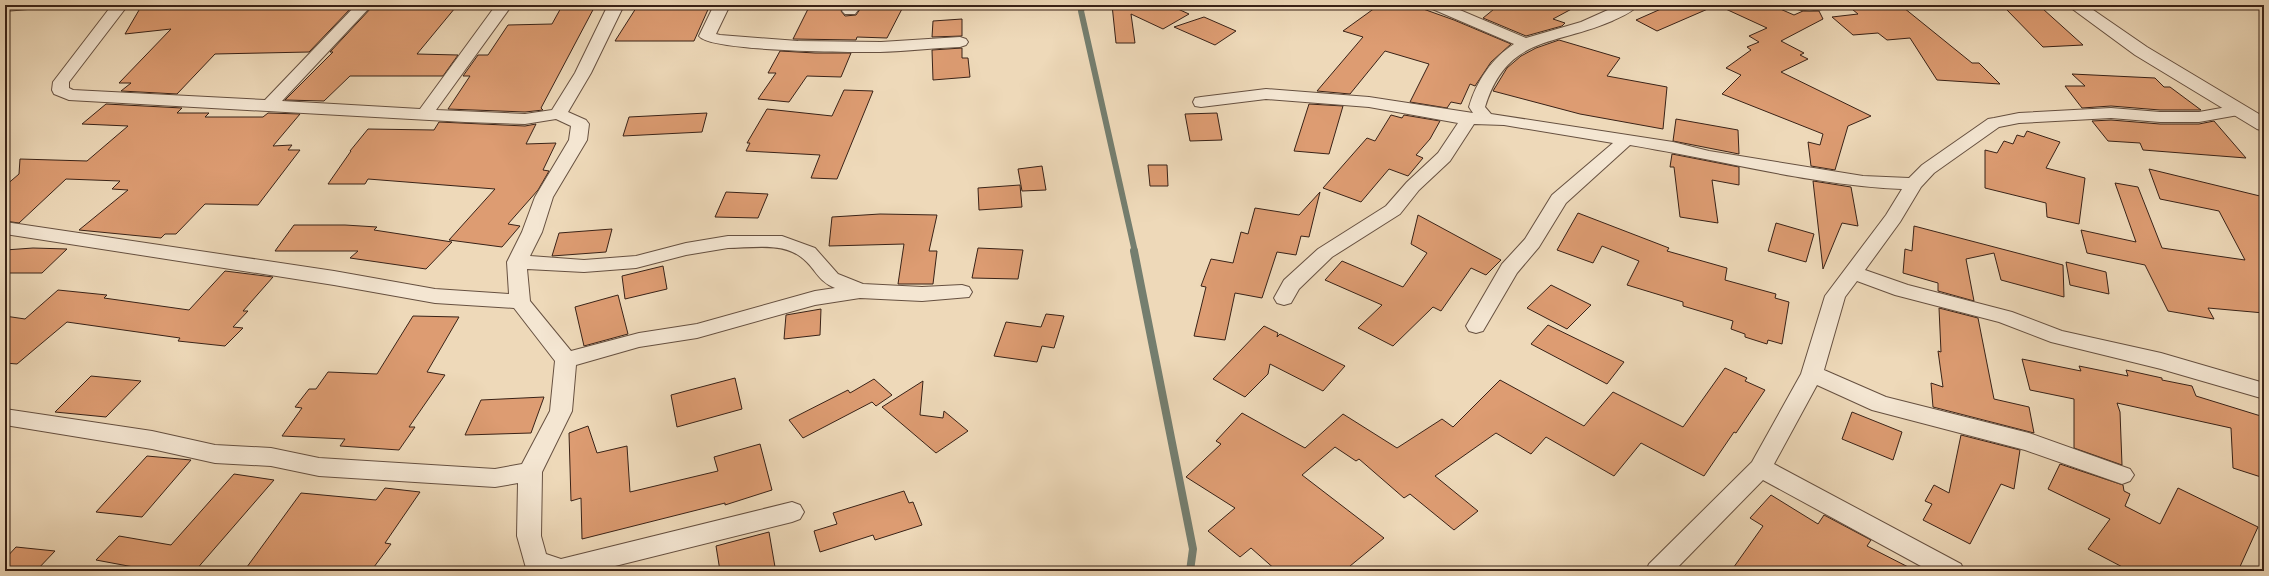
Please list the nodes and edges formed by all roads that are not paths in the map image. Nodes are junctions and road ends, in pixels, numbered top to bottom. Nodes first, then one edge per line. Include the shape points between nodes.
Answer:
1 (34, 5) edge
2 (120, 5) edge
3 (364, 5) edge
4 (504, 5) edge
5 (616, 5) edge
6 (722, 5) edge
7 (1435, 5) edge
8 (1630, 5) edge
9 (1798, 5) edge
10 (1821, 5) edge
11 (2075, 5) edge
12 (5, 6) edge
13 (960, 42) dead end
14 (1526, 43) junction
15 (1201, 102) dead end
16 (269, 106) junction
17 (2238, 110) junction
18 (558, 114) junction
19 (424, 115) junction
20 (1477, 119) junction
21 (2264, 125) edge
22 (1626, 140) junction
23 (1914, 184) junction
24 (5, 228) edge
25 (517, 262) junction
26 (1852, 272) junction
27 (860, 290) junction
28 (962, 292) dead end
29 (1284, 298) dead end
30 (520, 302) junction
31 (1476, 326) dead end
32 (566, 360) junction
33 (1812, 374) junction
34 (2261, 390) dead end
35 (5, 417) edge
36 (1760, 468) junction
37 (530, 472) junction
38 (2122, 476) dead end
39 (792, 512) dead end
40 (1658, 571) edge
41 (1952, 571) edge

1 - 12 street
2 - 16 street via 61,82 60,90 69,95
3 - 16 street
4 - 19 street
5 - 18 street via 583,73
6 - 13 street via 707,36 718,40 798,46 874,47
7 - 14 street
8 - 14 street via 1589,24
9 - 10 street
11 - 17 street via 2141,50
14 - 20 street via 1510,53 1488,80 1476,107
15 - 20 street via 1240,96 1294,95 1369,102
16 - 19 street
17 - 21 street
17 - 23 street via 2199,117 2069,114 1994,123 1928,169
18 - 19 street via 525,119
18 - 25 street via 580,124 578,140 544,197 532,232
20 - 22 street
20 - 29 street via 1393,210 1325,253 1291,285
22 - 23 street via 1863,182
22 - 31 street via 1559,199 1532,243 1509,269
23 - 26 street via 1893,218
24 - 30 street via 334,278 435,296
25 - 27 street via 584,266 636,262 686,249 728,242 782,242 808,252 831,279
25 - 30 street
26 - 33 street via 1835,296
26 - 34 street via 1902,290 2005,318 2058,336 2161,361
27 - 28 street via 922,294
27 - 32 street via 815,298 697,331 639,340
30 - 32 street
32 - 37 street via 562,411 548,433
33 - 36 street
33 - 38 street via 1880,404 2029,442
35 - 37 street via 152,440 215,454 270,457 319,467 495,478
36 - 40 street
36 - 41 street
37 - 39 street via 529,536 535,561 560,569

